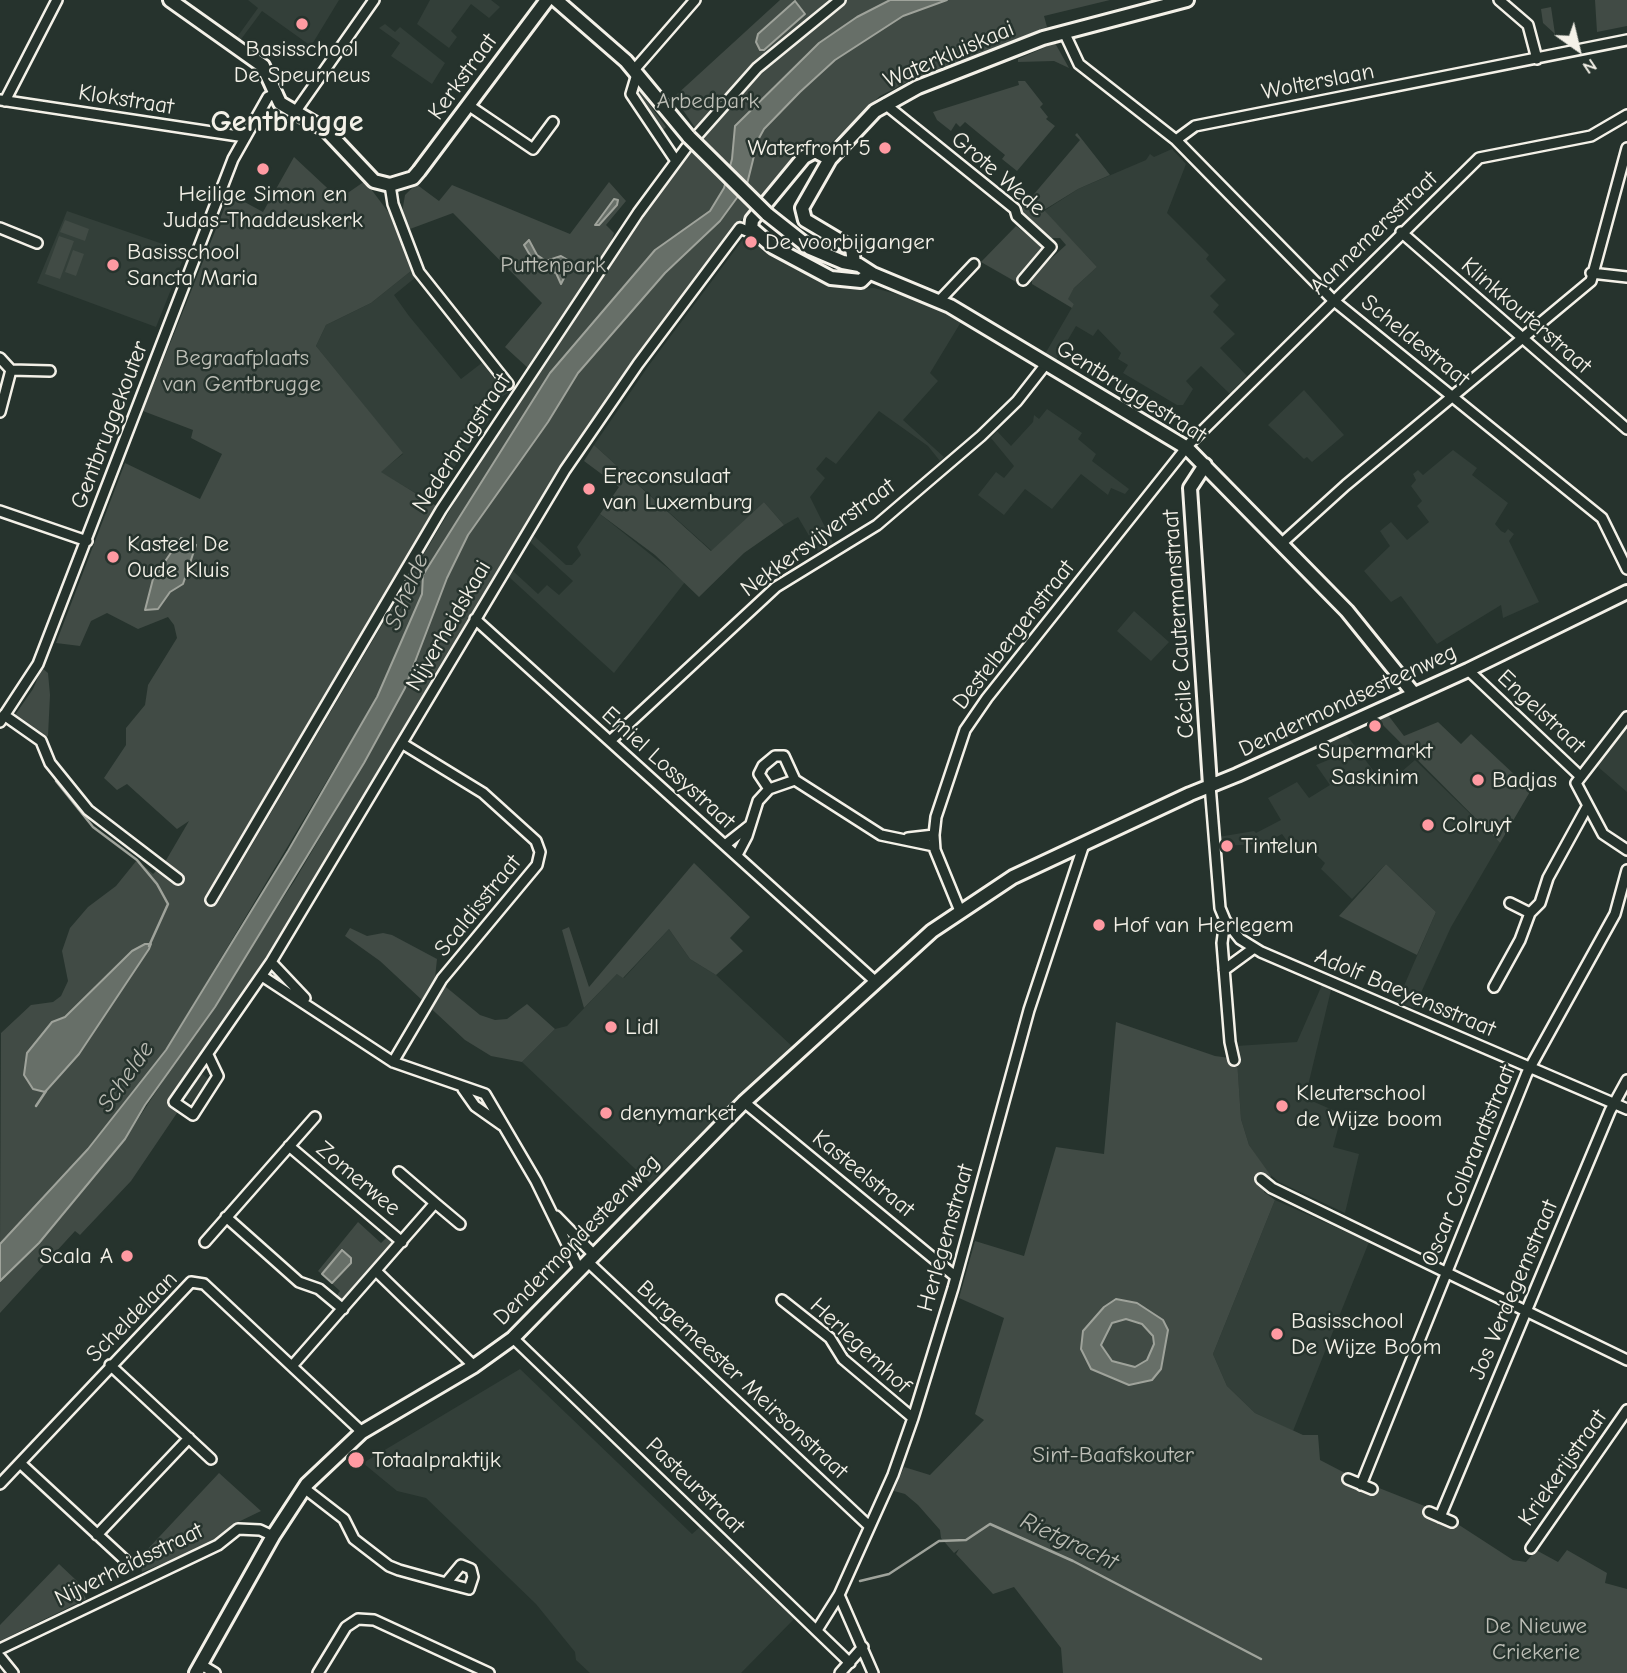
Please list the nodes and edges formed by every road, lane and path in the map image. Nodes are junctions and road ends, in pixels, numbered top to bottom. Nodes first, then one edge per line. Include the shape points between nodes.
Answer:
1 (57, 0) edge
2 (170, 0) edge
3 (374, 0) edge
4 (547, 0) edge
5 (556, 0) edge
6 (695, 0) edge
7 (840, 0) edge
8 (1187, 0) edge
9 (1499, 0) edge
10 (1507, 4) edge
11 (1064, 32) junction
12 (1627, 40) edge
13 (1537, 59) junction
14 (635, 72) junction
15 (277, 93) junction
16 (2, 100) edge
17 (885, 104) junction
18 (468, 105) junction
19 (296, 111) junction
20 (1625, 119) edge
21 (553, 122) dead end
22 (245, 137) junction
23 (1176, 140) junction
24 (687, 143) junction
25 (1627, 148) edge
26 (830, 159) junction
27 (676, 161) junction
28 (390, 186) junction
29 (0, 228) edge
30 (1401, 232) junction
31 (759, 236) junction
32 (37, 243) dead end
33 (854, 263) junction
34 (974, 264) dead end
35 (870, 272) junction
36 (1591, 273) junction
37 (1627, 277) edge
38 (839, 280) junction
39 (1023, 280) dead end
40 (1333, 300) junction
41 (939, 301) junction
42 (1522, 339) junction
43 (0, 358) edge
44 (1046, 364) junction
45 (11, 370) junction
46 (50, 371) dead end
47 (508, 384) dead end
48 (1453, 396) junction
49 (0, 412) edge
50 (1627, 429) edge
51 (1187, 448) junction
52 (1205, 465) junction
53 (0, 511) edge
54 (86, 541) junction
55 (1282, 543) junction
56 (1627, 569) edge
57 (1627, 592) edge
58 (475, 619) junction
59 (1468, 670) junction
60 (1414, 694) junction
61 (1627, 716) edge
62 (2, 718) edge
63 (610, 741) junction
64 (402, 744) junction
65 (1579, 775) junction
66 (795, 780) junction
67 (1210, 785) junction
68 (769, 789) junction
69 (1587, 807) junction
70 (749, 826) junction
71 (934, 835) junction
72 (903, 839) junction
73 (1084, 844) junction
74 (725, 845) junction
75 (934, 846) junction
76 (1627, 850) edge
77 (737, 855) junction
78 (1627, 870) edge
79 (178, 879) dead end
80 (211, 900) dead end
81 (1510, 903) dead end
82 (960, 911) junction
83 (1530, 913) junction
84 (1225, 920) junction
85 (1254, 948) junction
86 (271, 962) junction
87 (1224, 970) junction
88 (262, 976) junction
89 (876, 982) junction
90 (1494, 987) dead end
91 (311, 1005) junction
92 (208, 1055) junction
93 (1234, 1060) dead end
94 (393, 1062) junction
95 (1530, 1066) junction
96 (1627, 1080) edge
97 (463, 1089) junction
98 (744, 1102) junction
99 (1614, 1102) junction
100 (1627, 1109) edge
101 (314, 1117) dead end
102 (504, 1127) junction
103 (289, 1146) junction
104 (399, 1172) dead end
105 (1261, 1178) dead end
106 (435, 1203) junction
107 (550, 1210) junction
108 (226, 1217) junction
109 (460, 1224) dead end
110 (205, 1242) dead end
111 (402, 1242) junction
112 (588, 1263) junction
113 (376, 1271) junction
114 (1447, 1271) junction
115 (956, 1276) junction
116 (782, 1300) dead end
117 (343, 1309) junction
118 (1527, 1311) junction
119 (513, 1338) junction
120 (1627, 1360) edge
121 (110, 1365) junction
122 (292, 1366) junction
123 (474, 1366) junction
124 (1627, 1410) edge
125 (913, 1418) junction
126 (362, 1432) junction
127 (189, 1438) junction
128 (211, 1458) dead end
129 (20, 1463) junction
130 (1348, 1479) dead end
131 (0, 1484) edge
132 (1361, 1485) junction
133 (304, 1488) junction
134 (1371, 1489) dead end
135 (1429, 1512) dead end
136 (1440, 1517) junction
137 (1452, 1522) dead end
138 (868, 1525) junction
139 (97, 1535) junction
140 (273, 1536) junction
141 (1531, 1548) dead end
142 (125, 1560) dead end
143 (446, 1583) dead end
144 (839, 1595) junction
145 (817, 1630) junction
146 (863, 1647) junction
147 (0, 1649) edge
148 (0, 1657) edge
149 (850, 1663) junction
150 (198, 1669) edge
151 (13, 1673) edge
152 (215, 1673) edge
153 (318, 1673) edge
154 (489, 1673) edge
155 (840, 1673) edge
156 (873, 1673) edge

1 - 16 street
2 - 15 street via 263,66
3 - 19 street
4 - 18 street, Kerkstraat
5 - 14 street, Gentbruggestraat
6 - 14 street
7 - 24 street, Nederbrugstraat via 757,68
8 - 11 street, Waterkluiskaai
9 - 10 street
10 - 13 street via 1528,25
11 - 17 street, Waterkluiskaai
11 - 23 street via 1079,64
12 - 13 street, Wolterslaan
13 - 23 street, Wolterslaan via 1195,126
14 - 24 street, Gentbruggestraat
14 - 27 street via 631,94
15 - 19 street via 280,103
15 - 22 street, Gentbruggekouter via 268,97
16 - 22 street, Klokstraat
17 - 26 street, Waterkluiskaai via 861,122
17 - 39 street, Grote Wede via 1015,209 1051,247
18 - 21 street via 533,149
18 - 28 street, Kerkstraat via 413,178
19 - 28 street via 319,125 374,181
20 - 30 street, Aannemersstraat via 1591,136 1479,158
22 - 54 street, Gentbruggekouter
23 - 40 street, Scheldestraat
24 - 27 street, Nederbrugstraat
24 - 33 street, Gentbruggestraat, bridge via 810,248
25 - 36 street
26 - 31 street via 815,151 804,157 752,220 751,228
26 - 33 street, Waterkluiskaai via 802,213 810,223 852,248
27 - 80 street, Nederbrugstraat via 441,510
28 - 47 street via 419,272
29 - 32 street
30 - 40 street, Aannemersstraat
30 - 42 street, Klinkkouterstraat
31 - 38 street
31 - 58 street, Nijverheidskaai via 740,228 638,364 565,470
33 - 35 street, Gentbruggestraat
33 - 38 street
34 - 41 street
35 - 38 street via 861,281
35 - 41 street, Gentbruggestraat
36 - 37 street
36 - 42 street via 1591,281
40 - 48 street, Scheldestraat
40 - 51 street, Aannemersstraat
41 - 44 street, Gentbruggestraat
42 - 48 street
42 - 50 street, Klinkkouterstraat
43 - 45 street
44 - 51 street, Gentbruggestraat
44 - 63 street, Nekkersvijverstraat via 990,428 877,525 776,587
45 - 46 street
45 - 49 street
48 - 55 street
48 - 56 street, Scheldestraat via 1602,518
51 - 52 street, Gentbruggestraat
51 - 71 street, Destelbergenstraat via 965,730
52 - 55 street, Gentbruggestraat
52 - 67 street, Cécile Cautermanstraat via 1190,488
53 - 54 street
54 - 62 street, Gentbruggekouter via 38,664
55 - 60 street, Gentbruggestraat via 1348,611
57 - 59 street, Dendermondsesteenweg
58 - 63 street, Emiel Lossystraat
58 - 64 street, Nijverheidskaai
59 - 60 street, Dendermondsesteenweg
59 - 65 street, Engelstraat
60 - 67 street, Dendermondsesteenweg
61 - 65 street
62 - 79 street via 41,741 50,763 88,810
63 - 74 street, Emiel Lossystraat
64 - 86 street, Nijverheidskaai
64 - 94 street, Scaldisstraat via 483,793 536,841 540,852 537,865 442,979
65 - 69 street, Engelstraat via 1576,783
66 - 68 street
66 - 68 street via 784,756 775,756 759,774
66 - 72 street via 881,835
67 - 73 street, Dendermondsesteenweg
67 - 84 street via 1220,908
68 - 70 street via 758,801
69 - 76 street, Engelstraat via 1603,834
69 - 83 street via 1548,877 1544,897
70 - 74 street
70 - 77 street
71 - 72 street
71 - 75 street, Destelbergenstraat
72 - 75 street
73 - 82 street, Dendermondsesteenweg via 1013,877
73 - 115 street, Herlegemstraat via 1029,1010
74 - 77 street, Emiel Lossystraat
75 - 82 street, Destelbergenstraat
77 - 89 street, Emiel Lossystraat
78 - 95 street, Oscar Colbrandtstraat via 1615,914
81 - 83 street
82 - 89 street, Dendermondesteenweg
83 - 90 street
84 - 85 street, Adolf Baeyensstraat
84 - 87 street
85 - 87 street
85 - 95 street, Adolf Baeyensstraat
86 - 88 street, Nijverheidskaai
86 - 91 street
87 - 93 street
88 - 91 street
88 - 92 street, Nijverheidskaai
89 - 98 street, Dendermondesteenweg
91 - 94 street
92 - 92 street, Nijverheidskaai via 174,1102 193,1115 218,1076
94 - 97 street
95 - 99 street, Adolf Baeyensstraat
95 - 114 street, Oscar Colbrandtstraat
96 - 99 street, Jos Verdegemstraat
97 - 102 street via 475,1106
97 - 102 street via 485,1094
98 - 112 street, Dendermondesteenweg
98 - 115 street, Kasteelstraat
99 - 100 street, Adolf Baeyensstraat
99 - 118 street, Jos Verdegemstraat
101 - 103 street, Zomerwee
102 - 107 street
103 - 108 street, Zomerwee
103 - 111 street, Zomerwee
104 - 106 street
105 - 114 street via 1272,1188
106 - 109 street
106 - 111 street
107 - 112 street
107 - 112 street, Burgemeester Meirsonstraat
108 - 110 street, Zomerwee
108 - 117 street via 299,1282 319,1289
111 - 113 street
112 - 119 street, Dendermondesteenweg
112 - 138 street, Burgemeester Meirsonstraat
113 - 117 street
113 - 123 street
114 - 118 street
114 - 132 street, Oscar Colbrandtstraat
115 - 125 street, Herlegemstraat
116 - 125 street, Herlegemhof via 830,1338 843,1359
117 - 122 street
118 - 120 street
118 - 136 street, Jos Verdegemstraat
119 - 123 street, Dendermondesteenweg
119 - 145 street, Pasteurstraat
121 - 122 street, Scheldelaan via 186,1284 195,1281 204,1284
121 - 127 street
121 - 129 street, Scheldelaan
122 - 126 street, Scheldelaan
123 - 126 street, Dendermondesteenweg
124 - 141 street, Kriekerijstraat
125 - 138 street, Herlegemstraat via 893,1475
126 - 133 street, Dendermondesteenweg
127 - 128 street
127 - 139 street
129 - 131 street, Scheldelaan
129 - 139 street
130 - 132 street
132 - 134 street
133 - 140 street, Dendermondesteenweg
133 - 143 street via 344,1519 354,1539 389,1566
135 - 136 street
136 - 137 street
138 - 144 street, Herlegemstraat
139 - 142 street
140 - 147 street, Nijverheidsstraat via 238,1529 218,1545
140 - 150 street, Dendermondesteenweg
144 - 145 street, Herlegemstraat
144 - 146 street
145 - 149 street, Pasteurstraat
146 - 149 street
146 - 156 street
148 - 151 street
149 - 155 street
150 - 152 street
153 - 154 street via 346,1627 358,1619 373,1620

